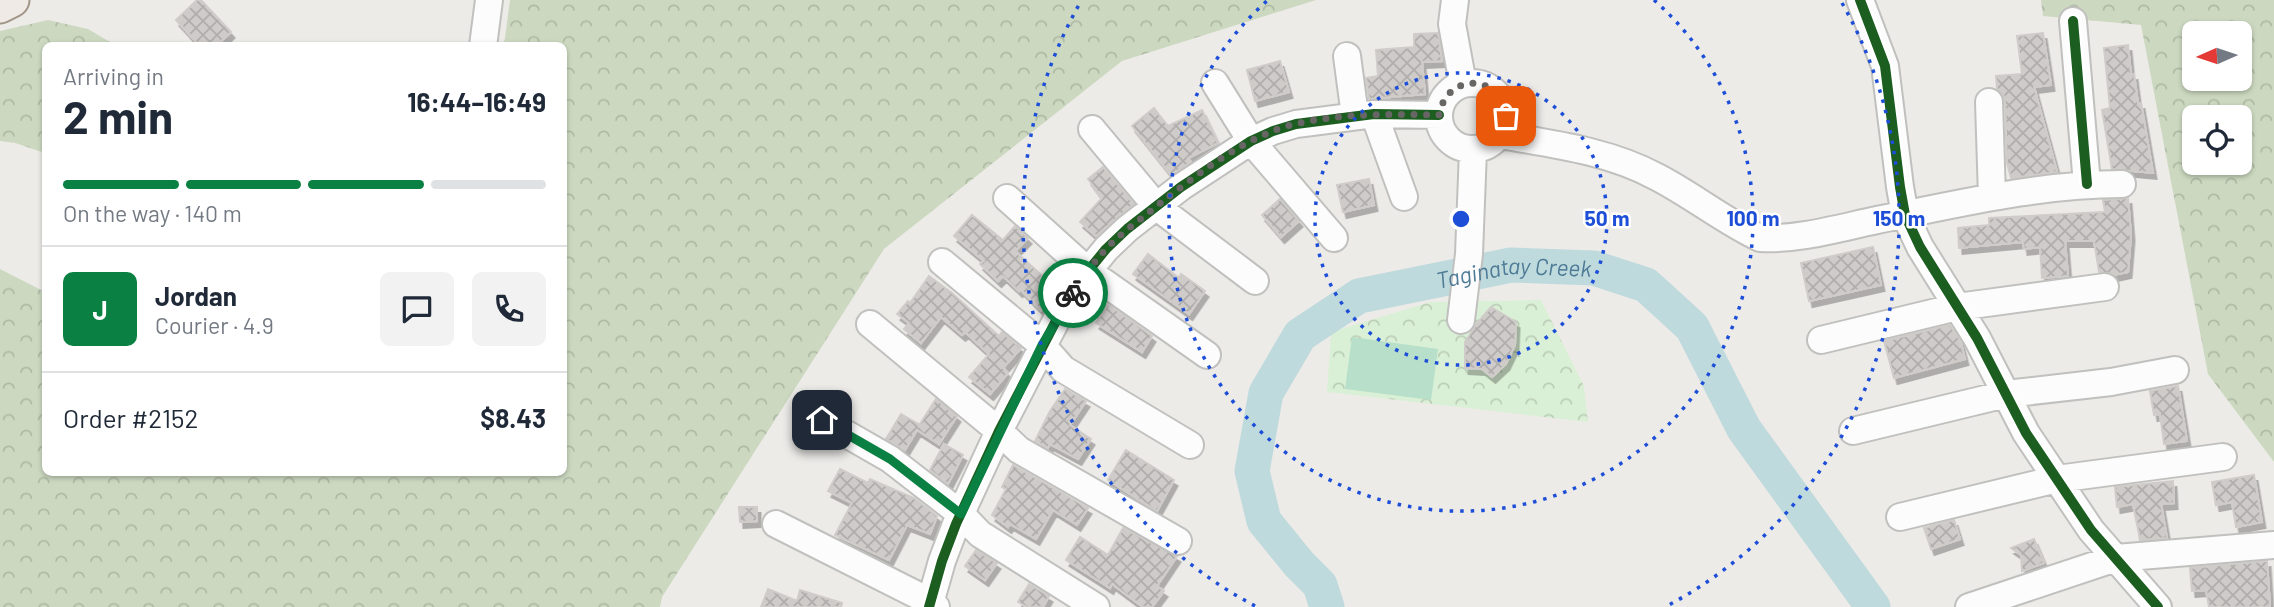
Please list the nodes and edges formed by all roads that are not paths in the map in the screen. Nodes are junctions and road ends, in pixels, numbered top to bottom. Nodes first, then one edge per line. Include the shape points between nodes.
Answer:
1 (12, 0) edge
2 (489, 0) edge
3 (1455, 0) edge
4 (1860, 0) edge
5 (0, 6) edge
6 (2073, 21) dead end
7 (484, 42) edge
8 (1347, 56) dead end
9 (1215, 83) dead end
10 (1463, 84) junction
11 (1989, 102) dead end
12 (1365, 115) junction
13 (1439, 115) junction
14 (1092, 129) dead end
15 (1500, 135) junction
16 (1251, 141) junction
17 (1473, 150) junction
18 (2087, 184) junction
19 (2122, 184) dead end
20 (1404, 197) dead end
21 (1992, 197) junction
22 (1007, 198) dead end
23 (1157, 206) junction
24 (1905, 215) junction
25 (1334, 238) dead end
26 (942, 262) dead end
27 (1088, 271) junction
28 (1255, 281) dead end
29 (2105, 287) dead end
30 (1957, 307) junction
31 (1461, 320) dead end
32 (870, 324) dead end
33 (1821, 340) dead end
34 (1042, 345) junction
35 (1207, 355) dead end
36 (2175, 370) dead end
37 (2006, 394) junction
38 (822, 420) dead end
39 (999, 431) junction
40 (1853, 431) dead end
41 (1190, 445) dead end
42 (2223, 457) dead end
43 (2057, 479) junction
44 (961, 514) junction
45 (1900, 517) dead end
46 (776, 524) dead end
47 (1178, 541) dead end
48 (2274, 545) edge
49 (2116, 558) junction
50 (932, 606) edge
51 (1096, 607) edge
52 (1969, 607) edge
53 (2158, 607) edge

1 - 5 main road
2 - 7 street
3 - 10 street via 1452,24
4 - 24 street via 1885,66
6 - 18 street
8 - 12 street
9 - 16 street
10 - 13 street via 1446,96
10 - 15 street via 1480,84 1501,99 1506,116
11 - 21 street
12 - 13 street
12 - 16 street via 1296,124
12 - 20 street
13 - 17 street via 1448,140
14 - 23 street
15 - 17 street
15 - 24 street via 1630,164 1760,238
16 - 23 street
16 - 25 street
17 - 31 street
18 - 19 street
18 - 21 street
21 - 24 street
22 - 27 street
23 - 27 street via 1127,229
23 - 28 street
24 - 30 street
26 - 34 street
27 - 34 street
27 - 35 street
29 - 30 street
30 - 33 street
30 - 37 street
32 - 39 street
34 - 39 street
34 - 41 street via 1063,369
36 - 37 street
37 - 40 street
37 - 43 street
38 - 44 street via 890,459
39 - 44 street
39 - 47 street via 1019,450
42 - 43 street
43 - 45 street
43 - 49 street
44 - 50 street via 942,561
44 - 51 street via 980,534
46 - 50 street
48 - 49 street
49 - 52 street
49 - 53 street

